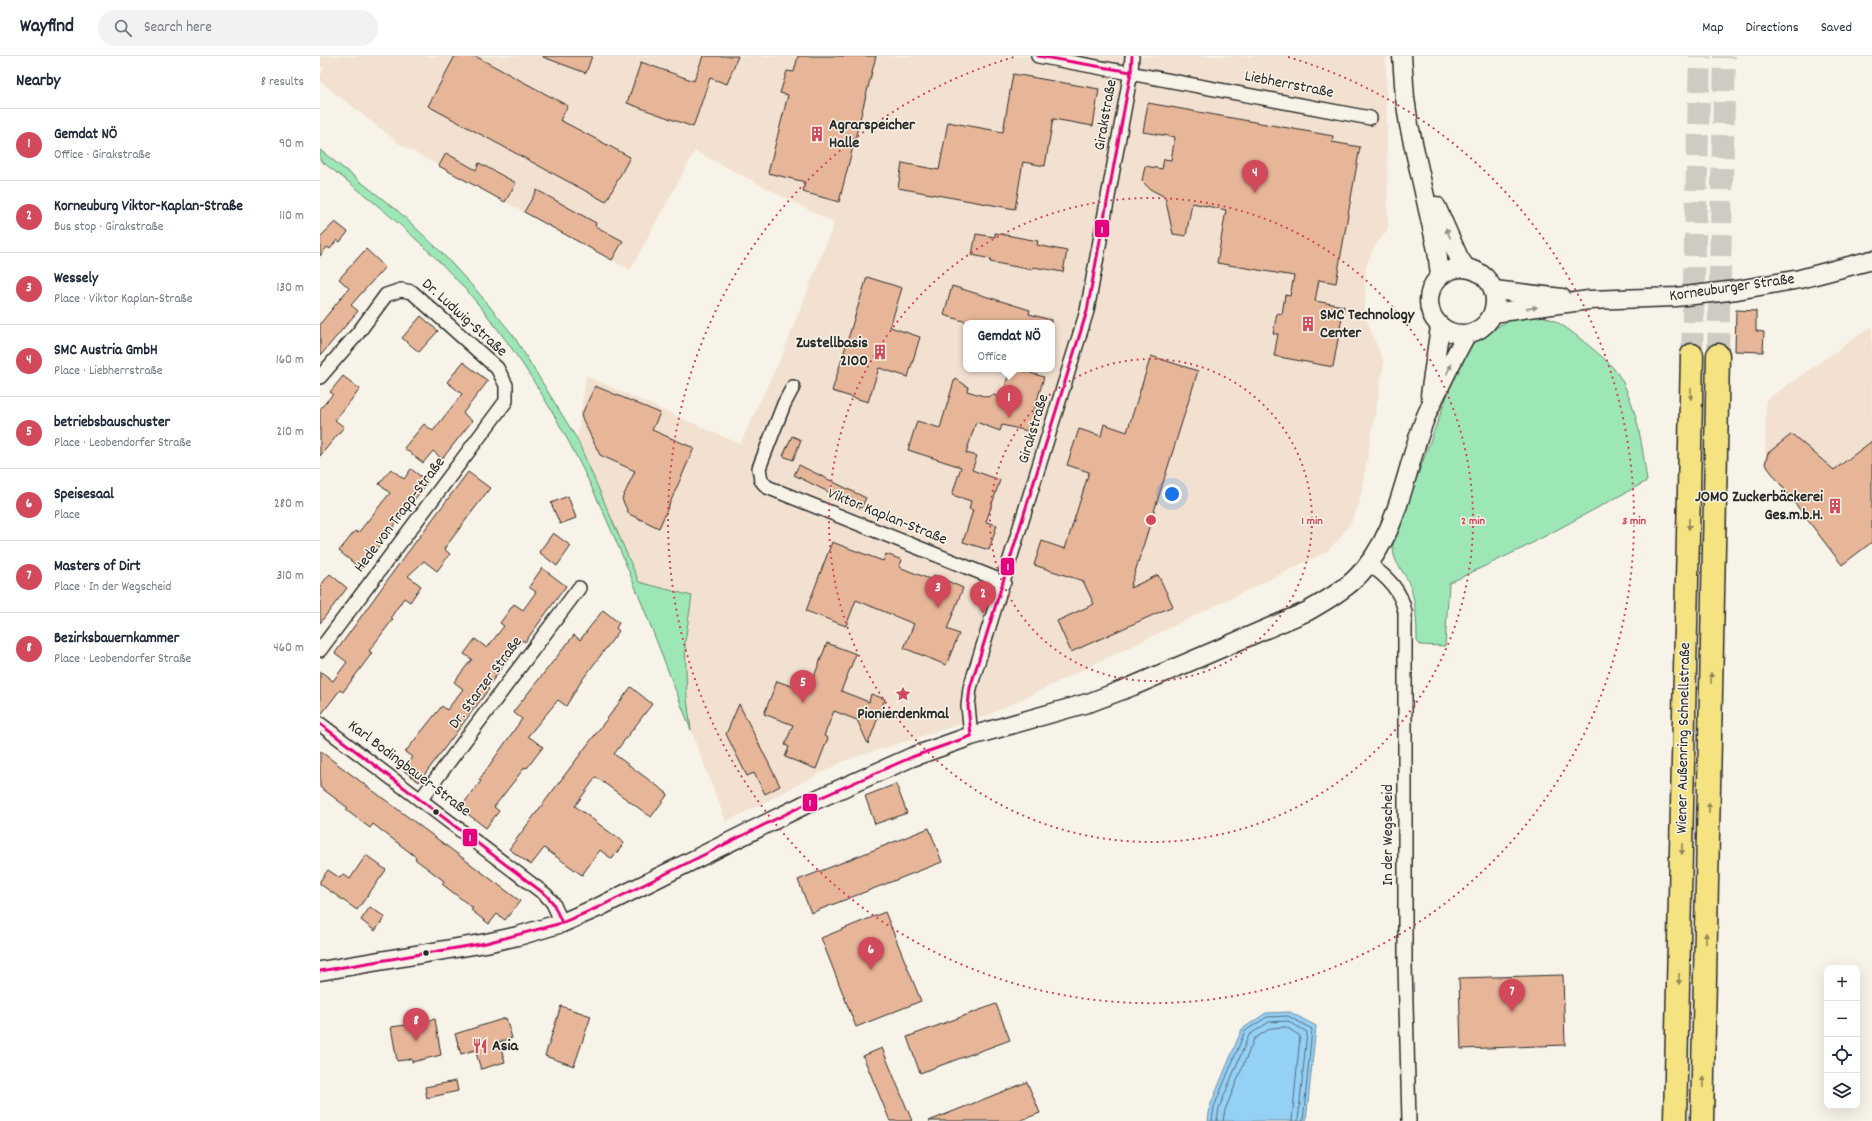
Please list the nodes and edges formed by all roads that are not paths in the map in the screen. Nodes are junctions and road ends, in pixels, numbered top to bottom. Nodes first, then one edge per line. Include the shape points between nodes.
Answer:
1 (1038, 56) edge
2 (1132, 56) edge
3 (1402, 56) edge
4 (1131, 72) junction
5 (1370, 118) dead end
6 (1422, 176) junction
7 (1872, 260) edge
8 (1466, 268) junction
9 (1440, 276) junction
10 (1494, 290) junction
11 (1589, 300) junction
12 (1493, 313) junction
13 (1440, 326) junction
14 (1466, 334) junction
15 (1692, 354) tunnel mouth
16 (1718, 355) tunnel mouth
17 (320, 378) edge
18 (793, 388) dead end
19 (506, 401) joint
20 (1426, 417) junction
21 (1369, 564) junction
22 (1004, 582) junction
23 (579, 588) dead end
24 (320, 650) edge
25 (320, 724) edge
26 (971, 736) junction
27 (421, 799) junction
28 (562, 923) junction
29 (320, 971) edge
30 (1409, 1121) edge
31 (1675, 1121) edge
32 (1702, 1121) edge

1 - 4 street, Liebherrstraße
2 - 4 street, Girakstraße
3 - 6 main road via 1409,125
4 - 5 street, Liebherrstraße
4 - 22 street, Girakstraße via 1087,311
8 -> 6 main road via 1459,258
6 - 9 main road
7 - 11 main road, Korneuburger Straße via 1807,277 1737,290 1676,297
8 - 9 main road via 1452,269
8 - 10 main road via 1480,273
9 - 13 main road via 1430,290 1429,301 1433,318
10 - 11 main road, Korneuburger Straße
10 - 12 main road via 1496,298
12 -> 11 main road, Korneuburger Straße
12 - 14 main road via 1485,326
13 - 14 main road via 1452,333
13 - 20 main road
20 -> 14 main road
15 -> 31 highway, Wiener Außenring Schnellstraße
32 -> 16 highway, Wiener Außenring Schnellstraße
17 - 19 street, Dr. Ludwig-Straße via 386,295 407,290 497,368 506,385
18 - 22 street, Viktor Kaplan-Straße via 784,404 759,468 761,480 767,487
19 - 24 street, Hede von Trapp-Straße
20 - 21 main road via 1391,524
21 - 26 main road via 1342,590 1308,611 1180,667 1091,702
21 - 30 street, In der Wegscheid via 1397,589 1405,612 1405,966
22 - 26 street, Girakstraße via 970,688 968,706
23 - 27 street, Dr. Starzer Straße
25 - 27 street, Karl Bodingbauer-Straße
26 - 28 main road via 912,757 804,805
27 - 28 street, Karl Bodingbauer-Straße via 546,895 553,903
28 - 29 main road via 518,936

